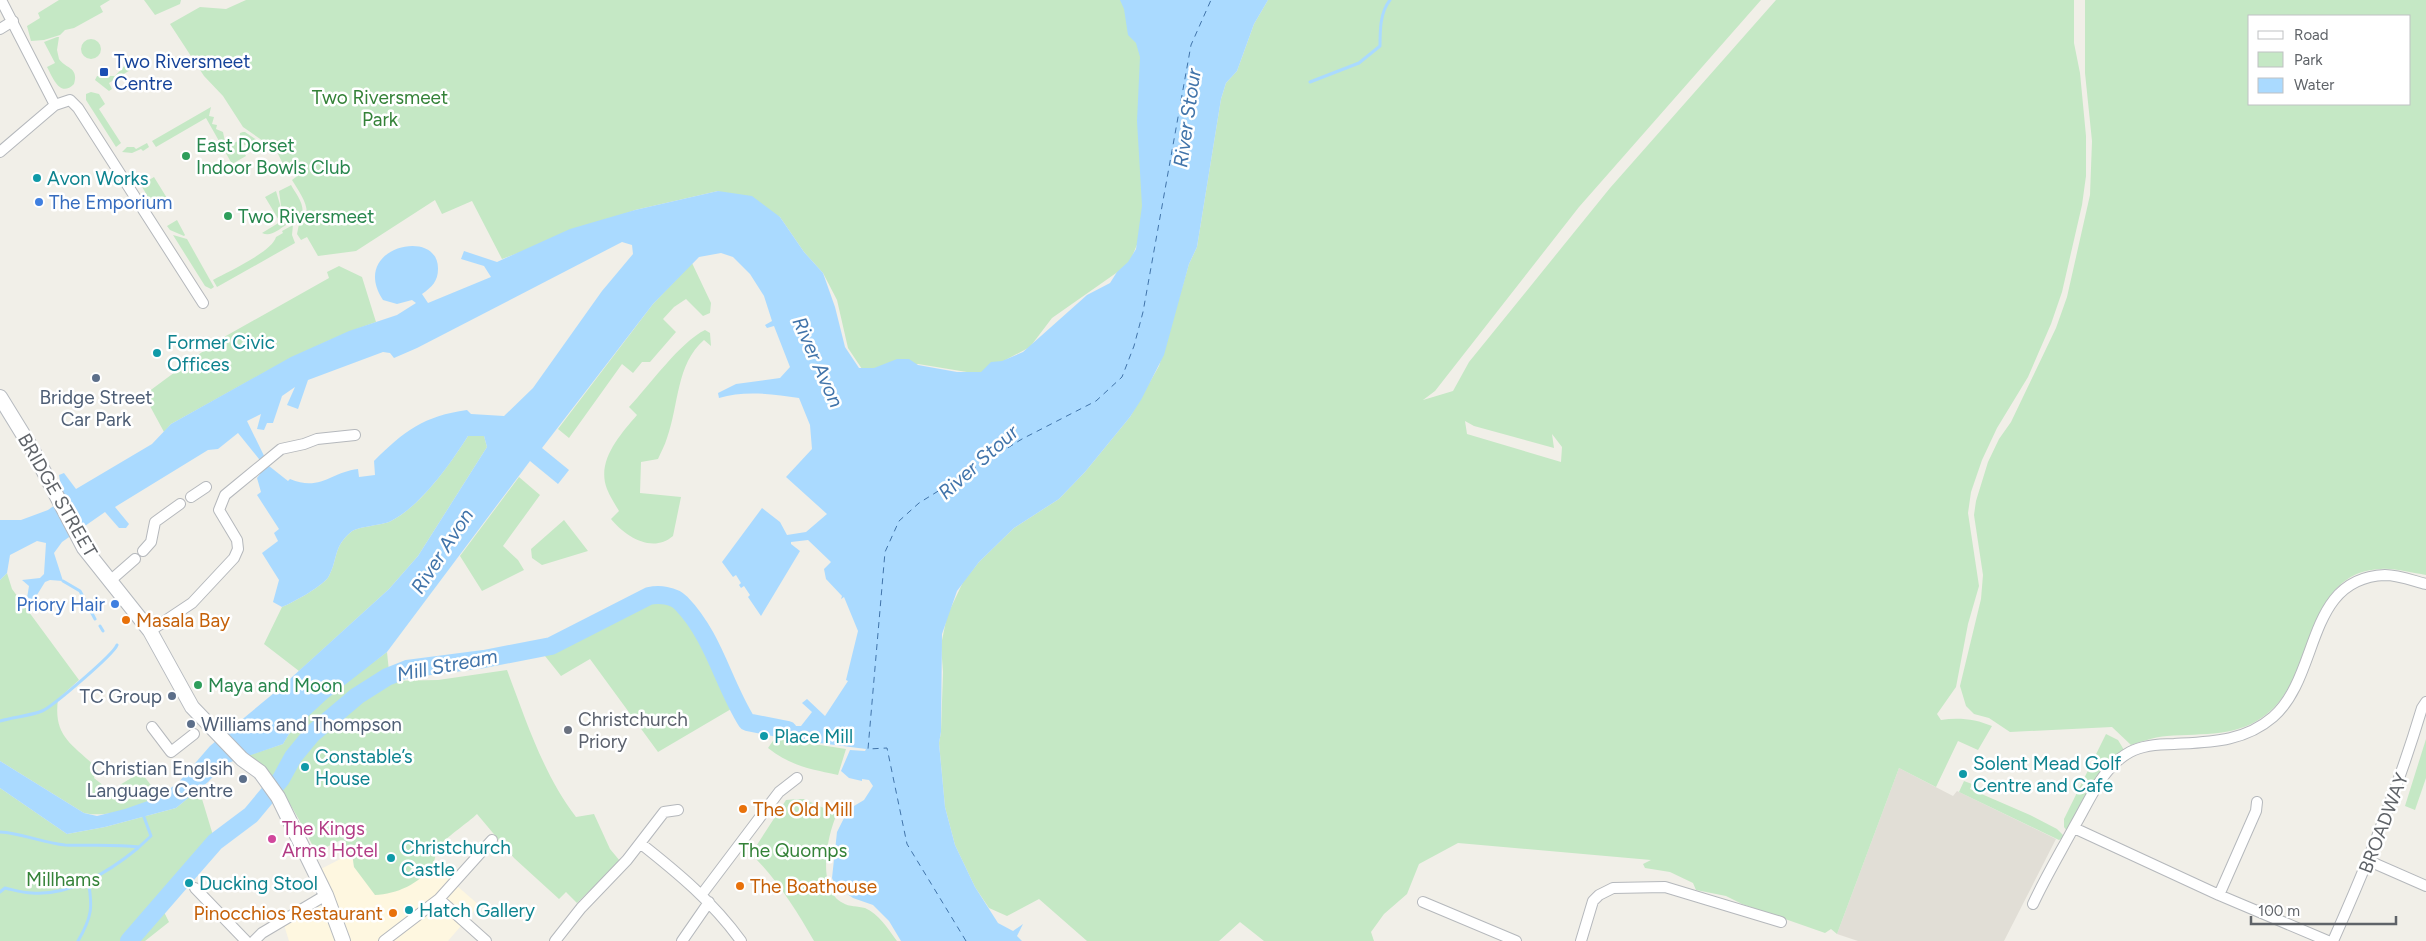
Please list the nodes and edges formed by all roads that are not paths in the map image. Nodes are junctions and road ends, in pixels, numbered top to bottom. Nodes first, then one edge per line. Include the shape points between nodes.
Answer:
1 (1, 0) edge
2 (13, 21) junction
3 (0, 29) edge
4 (55, 105) junction
5 (0, 152) edge
6 (204, 303) dead end
7 (0, 397) edge
8 (355, 435) dead end
9 (206, 487) dead end
10 (191, 497) dead end
11 (180, 504) dead end
12 (143, 551) dead end
13 (135, 559) dead end
14 (111, 580) junction
15 (2426, 584) edge
16 (150, 631) junction
17 (2426, 702) edge
18 (152, 727) dead end
19 (201, 729) junction
20 (797, 778) dead end
21 (2257, 802) dead end
22 (678, 810) dead end
23 (2074, 828) junction
24 (492, 840) dead end
25 (640, 843) junction
26 (2369, 861) junction
27 (2426, 886) edge
28 (196, 888) dead end
29 (326, 895) junction
30 (2219, 895) junction
31 (440, 898) junction
32 (706, 898) junction
33 (1423, 902) dead end
34 (2033, 904) dead end
35 (1781, 922) dead end
36 (246, 941) edge
37 (254, 941) edge
38 (343, 941) edge
39 (384, 941) edge
40 (486, 941) edge
41 (555, 941) edge
42 (682, 941) edge
43 (741, 941) edge
44 (1516, 941) edge
45 (1581, 941) edge
46 (2328, 941) edge
47 (2334, 941) edge

1 - 2 street
2 - 3 street
2 - 4 street
4 - 5 street
4 - 6 street via 70,100 78,108
7 - 14 street, BRIDGE STREET via 32,449 84,548
8 - 16 street via 317,439 284,448 225,495 219,510 237,540 238,550 234,558 192,603
9 - 10 street
11 - 12 street via 155,522 151,542
13 - 14 street
14 - 16 street, BRIDGE STREET
15 - 23 street via 2387,575 2352,583 2324,614 2292,696 2273,717 2249,733 2228,740 2158,744 2130,752 2104,776
16 - 19 street, BRIDGE STREET
17 - 26 street, BROADWAY
18 - 19 street via 172,752
19 - 29 street, BRIDGE STREET via 218,734 265,778 281,802
20 - 32 street via 779,792
21 - 30 street
22 - 25 street via 664,812
23 - 30 street
23 - 34 street
24 - 31 street
25 - 32 street
25 - 41 street
26 - 27 street
26 - 47 street, BROADWAY
28 - 36 street
29 - 37 street
29 - 38 street, BRIDGE STREET
30 - 46 street
31 - 39 street
31 - 40 street
32 - 42 street
32 - 43 street
33 - 44 street
35 - 45 street via 1665,887 1613,888 1593,901

